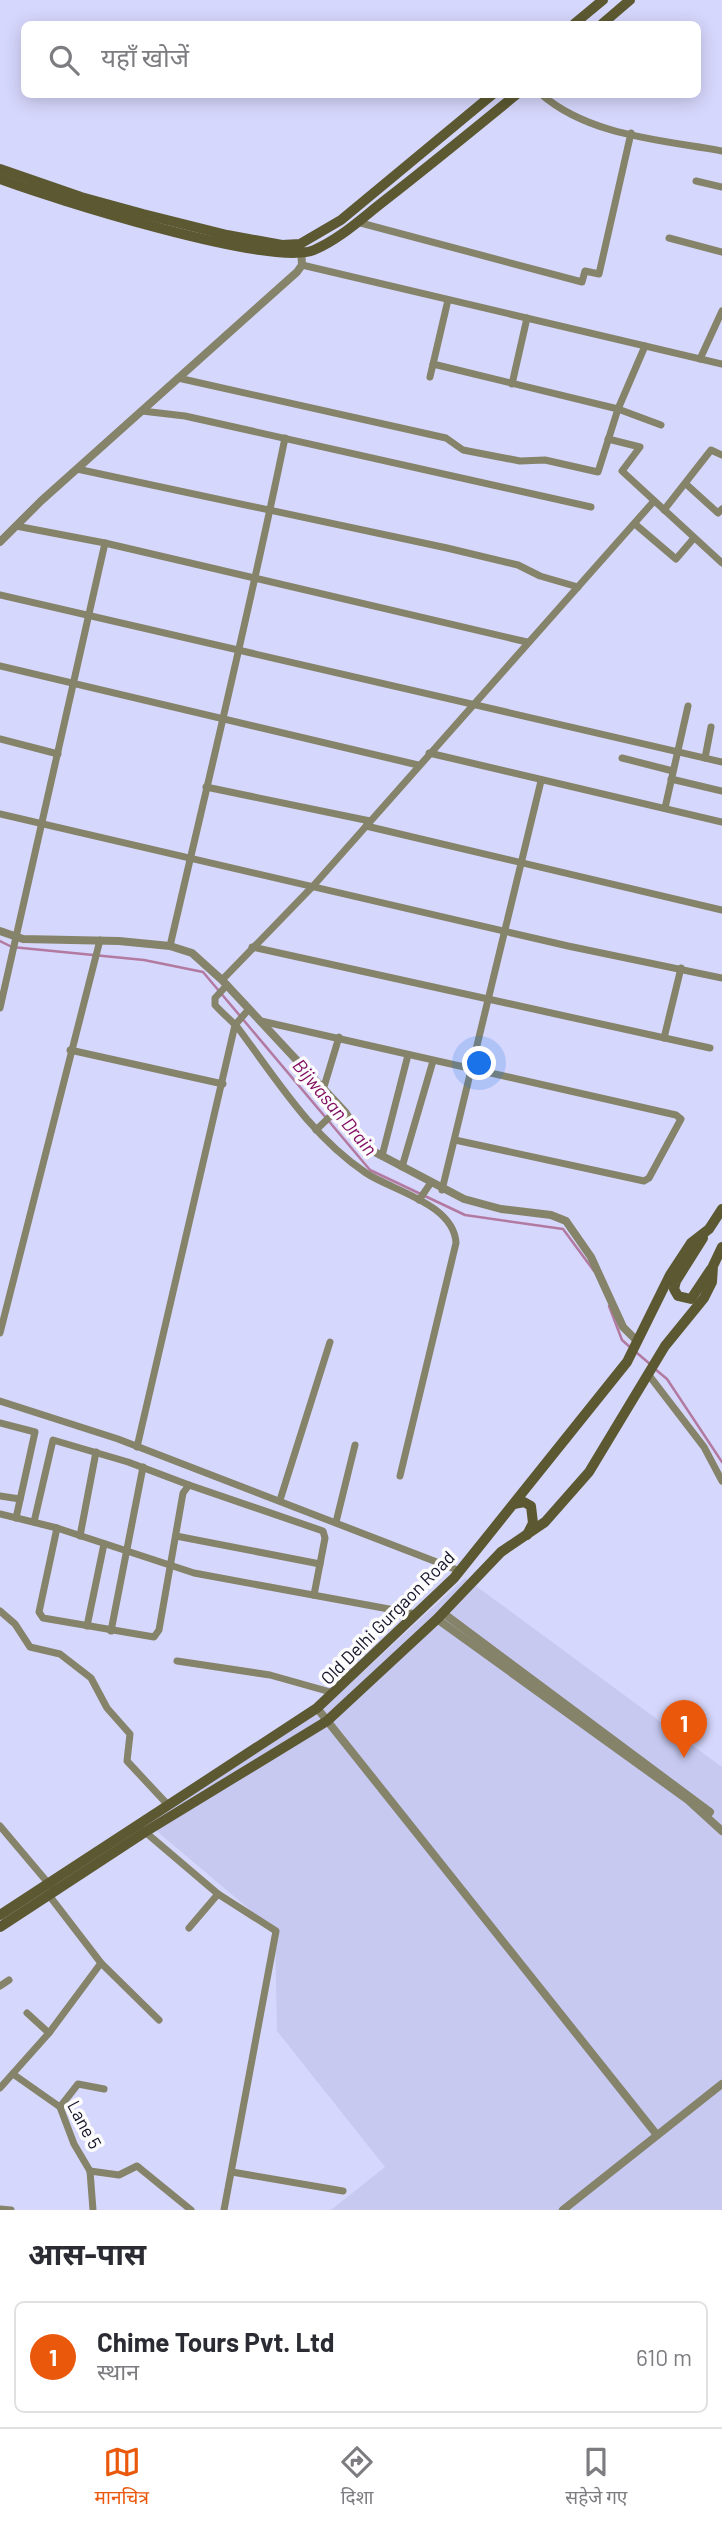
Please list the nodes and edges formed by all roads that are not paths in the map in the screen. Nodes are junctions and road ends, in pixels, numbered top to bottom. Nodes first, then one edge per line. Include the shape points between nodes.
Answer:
1 (603, 0) edge
2 (630, 0) edge
3 (578, 21) edge
4 (606, 21) edge
5 (488, 98) edge
6 (512, 98) edge
7 (546, 98) edge
8 (631, 133) junction
9 (722, 151) edge
10 (0, 169) edge
11 (0, 179) edge
12 (696, 181) dead end
13 (722, 187) edge
14 (357, 222) junction
15 (668, 238) dead end
16 (301, 248) junction
17 (722, 252) edge
18 (302, 265) junction
19 (448, 300) junction
20 (722, 311) edge
21 (527, 317) junction
22 (645, 346) junction
23 (699, 359) junction
24 (432, 364) junction
25 (722, 364) edge
26 (430, 377) dead end
27 (178, 378) junction
28 (512, 384) junction
29 (618, 409) junction
30 (142, 411) junction
31 (661, 425) dead end
32 (285, 438) junction
33 (608, 439) junction
34 (722, 455) edge
35 (77, 469) junction
36 (686, 484) junction
37 (654, 501) junction
38 (271, 508) junction
39 (591, 508) dead end
40 (722, 509) edge
41 (664, 510) junction
42 (635, 524) junction
43 (16, 526) junction
44 (694, 538) junction
45 (0, 542) edge
46 (105, 543) junction
47 (722, 563) edge
48 (256, 579) junction
49 (578, 587) junction
50 (0, 595) edge
51 (89, 615) junction
52 (527, 642) junction
53 (240, 650) junction
54 (0, 666) edge
55 (75, 682) junction
56 (474, 705) junction
57 (688, 706) dead end
58 (221, 719) junction
59 (712, 727) dead end
60 (0, 739) edge
61 (678, 751) junction
62 (429, 753) junction
63 (58, 754) junction
64 (622, 758) dead end
65 (705, 758) junction
66 (722, 762) edge
67 (418, 765) junction
68 (672, 775) junction
69 (541, 780) junction
70 (206, 787) junction
71 (722, 791) edge
72 (665, 808) junction
73 (0, 814) edge
74 (722, 822) edge
75 (43, 823) junction
76 (368, 823) junction
77 (191, 859) junction
78 (522, 862) junction
79 (314, 885) junction
80 (722, 910) edge
81 (0, 930) edge
82 (505, 930) junction
83 (100, 940) junction
84 (17, 941) junction
85 (170, 946) junction
86 (252, 947) junction
87 (681, 968) junction
88 (722, 978) edge
89 (224, 984) junction
90 (488, 998) junction
91 (0, 1008) edge
92 (247, 1011) junction
93 (261, 1021) junction
94 (236, 1023) junction
95 (339, 1037) junction
96 (664, 1038) junction
97 (710, 1048) dead end
98 (70, 1049) junction
99 (408, 1055) junction
100 (433, 1061) junction
101 (471, 1068) junction
102 (223, 1084) junction
103 (323, 1090) junction
104 (338, 1109) junction
105 (318, 1128) junction
106 (455, 1140) junction
107 (382, 1156) junction
108 (402, 1167) junction
109 (429, 1186) junction
110 (442, 1190) junction
111 (420, 1198) junction
112 (722, 1209) edge
113 (709, 1229) junction
114 (722, 1247) edge
115 (713, 1266) junction
116 (0, 1333) edge
117 (330, 1342) dead end
118 (634, 1345) junction
119 (652, 1368) junction
120 (0, 1401) edge
121 (0, 1423) edge
122 (355, 1444) dead end
123 (137, 1447) junction
124 (96, 1452) junction
125 (143, 1467) junction
126 (400, 1476) dead end
127 (722, 1481) edge
128 (189, 1485) junction
129 (0, 1496) edge
130 (20, 1499) junction
131 (280, 1500) junction
132 (514, 1504) junction
133 (0, 1514) edge
134 (16, 1518) junction
135 (34, 1522) junction
136 (336, 1522) junction
137 (57, 1528) junction
138 (526, 1535) junction
139 (80, 1536) junction
140 (176, 1536) junction
141 (104, 1544) junction
142 (125, 1550) junction
143 (320, 1564) junction
144 (171, 1566) junction
145 (460, 1571) junction
146 (314, 1595) junction
147 (0, 1611) edge
148 (416, 1614) junction
149 (440, 1616) junction
150 (87, 1626) junction
151 (111, 1631) junction
152 (177, 1661) dead end
153 (335, 1694) junction
154 (317, 1708) junction
155 (327, 1721) junction
156 (167, 1805) junction
157 (722, 1824) edge
158 (0, 1826) edge
159 (142, 1829) junction
160 (722, 1831) edge
161 (50, 1889) junction
162 (218, 1894) junction
163 (0, 1915) edge
164 (0, 1927) edge
165 (189, 1928) dead end
166 (102, 1964) junction
167 (9, 1980) dead end
168 (0, 1986) edge
169 (27, 2013) dead end
170 (159, 2020) dead end
171 (49, 2033) junction
172 (13, 2074) junction
173 (722, 2084) edge
174 (0, 2088) edge
175 (104, 2089) dead end
176 (60, 2107) junction
177 (657, 2135) junction
178 (90, 2171) junction
179 (232, 2172) junction
180 (343, 2192) dead end
181 (0, 2209) edge
182 (11, 2210) edge
183 (93, 2210) edge
184 (191, 2210) edge
185 (224, 2210) edge
186 (563, 2210) edge

1 - 3 main road
2 - 4 main road
5 - 16 main road
6 - 14 main road
7 - 8 street via 572,117
8 - 9 street
8 - 14 street via 599,274 584,271 582,282
10 - 16 main road via 142,214
11 - 16 main road via 165,228 264,251
12 - 13 street
14 - 16 main road via 321,246
15 - 17 street
16 - 18 street
18 - 19 street
18 - 27 street
19 - 21 street
19 - 24 street
20 - 23 street
21 - 22 street
21 - 28 street
22 - 23 street
22 - 29 street
23 - 25 street
24 - 26 street
24 - 28 street
27 - 30 street
27 - 33 street via 446,438 463,450 520,461 545,460 595,472 601,469
28 - 29 street
29 - 31 street
29 - 33 street
30 - 32 street
30 - 35 street
32 - 38 street
32 - 39 street
33 - 37 street via 640,447 622,471
34 - 36 street via 711,450
35 - 38 street
35 - 43 street
36 - 40 street via 718,513
36 - 41 street
37 - 41 street
37 - 42 street
38 - 48 street
38 - 49 street via 519,565
41 - 44 street
42 - 44 street via 676,559
42 - 49 street
43 - 45 street
43 - 46 street
44 - 47 street
46 - 48 street
46 - 51 street
48 - 52 street
48 - 53 street
49 - 52 street
50 - 51 street
51 - 53 street
51 - 55 street
52 - 56 street
53 - 56 street
53 - 58 street
54 - 55 street
55 - 58 street
55 - 63 street
56 - 61 street
56 - 62 street
57 - 61 street
58 - 67 street
58 - 70 street
59 - 65 street
60 - 63 street
61 - 65 street
61 - 68 street
62 - 67 street
62 - 69 street
63 - 75 street
64 - 68 street
65 - 66 street
67 - 76 street
68 - 71 street
68 - 72 street
69 - 72 street
69 - 78 street
70 - 76 street
70 - 77 street
72 - 74 street
73 - 75 street
75 - 77 street
75 - 84 street
76 - 78 street
76 - 79 street
77 - 79 street
77 - 85 street
78 - 80 street
78 - 82 street
79 - 82 street
79 - 86 street
81 - 84 street
82 - 87 street
82 - 90 street
83 - 84 street
83 - 85 street
83 - 98 street
84 - 91 street
85 - 89 street via 192,953
86 - 89 street
86 - 90 street
87 - 88 street
87 - 96 street
89 - 92 street
89 - 94 street via 215,1005
90 - 96 street
90 - 101 street
92 - 93 street
92 - 94 street
93 - 95 street
93 - 103 street
94 - 102 street
94 - 105 street
95 - 99 street
95 - 103 street
96 - 97 street
98 - 102 street
98 - 116 street
99 - 100 street
99 - 107 street
100 - 101 street
100 - 108 street
101 - 106 street
101 - 106 street via 676,1115 681,1122 644,1181
102 - 123 street
103 - 104 street
104 - 105 street
104 - 107 street via 363,1144
105 - 111 street via 363,1171
106 - 110 street
107 - 108 street
108 - 109 street
109 - 110 street
109 - 111 street
110 - 118 street via 477,1204 551,1215 566,1222 591,1257
111 - 126 street via 454,1229 456,1242
112 - 113 main road, Old Delhi Gurgaon Road
113 - 115 main road via 676,1281 678,1296 691,1299
113 - 118 main road, Old Delhi Gurgaon Road via 691,1243 670,1275
114 - 115 main road, Old Delhi Gurgaon Road
115 - 119 main road, Old Delhi Gurgaon Road via 704,1298 677,1328
117 - 131 street
118 - 132 main road, Old Delhi Gurgaon Road via 573,1433
119 - 127 street
119 - 138 main road, Old Delhi Gurgaon Road via 589,1472 545,1522
120 - 123 street
121 - 130 street via 35,1432
122 - 136 street
123 - 131 street
124 - 125 street
124 - 135 street via 53,1440
124 - 139 street
125 - 128 street
125 - 142 street
128 - 140 street via 183,1493
128 - 143 street via 323,1531
129 - 130 street
130 - 134 street
131 - 136 street
132 - 138 main road via 531,1506 533,1522
132 - 145 main road, Old Delhi Gurgaon Road
133 - 134 street
134 - 135 street
135 - 137 street
136 - 145 street
137 - 139 street
137 - 150 street via 39,1615
138 - 149 main road, Old Delhi Gurgaon Road via 501,1552
139 - 141 street
140 - 143 street
140 - 144 street
141 - 142 street
141 - 150 street
142 - 144 street
142 - 151 street
143 - 146 street
144 - 146 street
144 - 151 street via 157,1634 149,1638
145 - 148 main road, Old Delhi Gurgaon Road
146 - 148 street
147 - 156 street via 30,1647 60,1654 93,1681 107,1708 130,1734 127,1761
148 - 153 main road, Old Delhi Gurgaon Road
149 - 155 main road, Old Delhi Gurgaon Road
149 - 157 street via 697,1799
149 - 160 street via 688,1800
150 - 151 street
152 - 153 street via 270,1675
153 - 154 main road, Old Delhi Gurgaon Road
154 - 155 street
154 - 156 main road, Old Delhi Gurgaon Road
155 - 159 main road, Old Delhi Gurgaon Road
155 - 177 street
156 - 159 main road, Old Delhi Gurgaon Road
158 - 161 street
159 - 161 main road, Old Delhi Gurgaon Road
159 - 162 street
161 - 163 main road, Old Delhi Gurgaon Road
161 - 164 main road, Old Delhi Gurgaon Road
161 - 166 street
162 - 165 street
162 - 179 street via 273,1927 277,1938
166 - 170 street
166 - 171 street
167 - 168 street
169 - 171 street
171 - 172 street
172 - 174 street
172 - 176 street, Lane 5
173 - 177 street
175 - 176 street via 78,2084
176 - 178 street, Lane 5
177 - 186 street
178 - 183 street, Lane 5
178 - 184 street via 118,2175 139,2167
179 - 180 street
179 - 185 street
181 - 182 street

